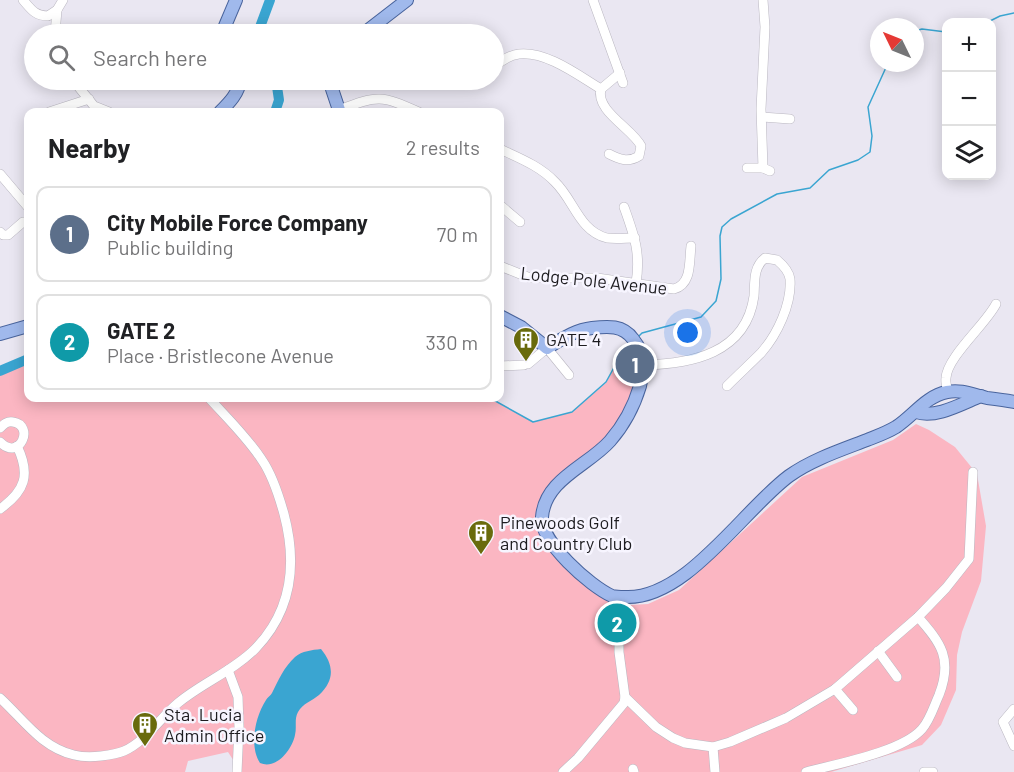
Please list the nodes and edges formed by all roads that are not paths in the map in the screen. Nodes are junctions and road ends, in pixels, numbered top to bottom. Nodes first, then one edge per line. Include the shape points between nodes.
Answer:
1 (23, 0) edge
2 (63, 0) edge
3 (236, 0) edge
4 (407, 0) edge
5 (593, 0) edge
6 (763, 0) edge
7 (57, 10) junction
8 (56, 24) edge
9 (226, 24) edge
10 (376, 24) edge
11 (504, 60) edge
12 (620, 73) junction
13 (623, 83) dead end
14 (602, 89) junction
15 (81, 90) edge
16 (238, 90) edge
17 (332, 90) edge
18 (89, 99) junction
19 (61, 108) edge
20 (97, 108) edge
21 (224, 108) edge
22 (337, 108) edge
23 (345, 108) edge
24 (410, 108) edge
25 (762, 117) junction
26 (790, 119) dead end
27 (504, 151) edge
28 (609, 154) dead end
29 (747, 168) dead end
30 (0, 174) edge
31 (24, 202) edge
32 (624, 207) dead end
33 (504, 208) edge
34 (24, 222) edge
35 (520, 222) dead end
36 (0, 232) edge
37 (635, 238) junction
38 (691, 246) dead end
39 (504, 268) edge
40 (636, 283) junction
41 (996, 304) dead end
42 (504, 318) edge
43 (24, 327) edge
44 (0, 334) edge
45 (547, 348) junction
46 (643, 365) junction
47 (504, 366) edge
48 (569, 375) dead end
49 (727, 386) dead end
50 (948, 392) junction
51 (981, 396) junction
52 (213, 402) edge
53 (1014, 402) edge
54 (916, 412) junction
55 (0, 428) edge
56 (0, 441) edge
57 (17, 446) junction
58 (973, 472) dead end
59 (0, 509) edge
60 (613, 597) junction
61 (918, 616) junction
62 (878, 651) junction
63 (228, 670) junction
64 (897, 677) dead end
65 (835, 689) junction
66 (625, 697) junction
67 (0, 698) edge
68 (1014, 709) edge
69 (853, 710) dead end
70 (1014, 746) edge
71 (713, 747) junction
72 (924, 771) edge
73 (237, 772) edge
74 (563, 772) edge
75 (715, 772) edge
76 (806, 772) edge
77 (933, 772) edge

1 - 7 street via 36,14 48,16
2 - 7 street
3 - 9 main road
4 - 10 main road
5 - 12 street
6 - 25 street
7 - 8 street
11 - 14 street via 526,54 555,62
12 - 13 street
12 - 14 street
14 - 28 street via 604,106 641,147 639,156 633,159 622,160
15 - 18 street
16 - 21 main road
17 - 22 main road
18 - 19 street
18 - 20 street
23 - 24 street via 377,98 391,99
25 - 26 street
25 - 29 street via 766,169
27 - 37 street via 555,181 589,229 598,235
30 - 31 street
32 - 37 street
33 - 35 street
34 - 36 street via 8,235
37 - 40 street via 639,255
38 - 40 street, Lodge Pole Avenue via 687,280 681,287 662,289
39 - 40 street, Lodge Pole Avenue via 530,278 597,278
41 - 50 street via 950,366
42 - 45 main road
43 - 44 main road
45 - 46 main road via 584,329 618,328 630,334 638,345
45 - 47 street via 526,363
45 - 48 street
46 - 49 street via 685,362 726,345 749,314 758,266 765,258 777,260 790,278 777,330 762,352
46 - 60 main road via 630,413 609,442 558,483 542,517 554,547 588,580
50 - 51 main road
50 - 54 main road
51 - 53 main road
51 - 54 main road via 946,411
52 - 63 street via 263,461 281,502 292,550 290,585 278,619 254,651
54 - 60 main road via 882,435 790,475 667,588 632,598
55 - 57 street via 10,422 21,427 23,440
56 - 57 street via 9,448
57 - 59 street via 26,475 20,491
58 - 61 street via 969,559
60 - 66 street
61 - 62 street
61 - 76 street via 945,657 946,673 922,729 891,748
62 - 64 street
62 - 65 street
63 - 67 street via 184,698 134,745 116,754 75,755 54,748
63 - 73 street via 238,697
65 - 69 street
65 - 71 street via 786,718
66 - 71 street via 673,738
66 - 74 street via 608,724
68 - 70 street via 1003,724
71 - 75 street
72 - 77 street

